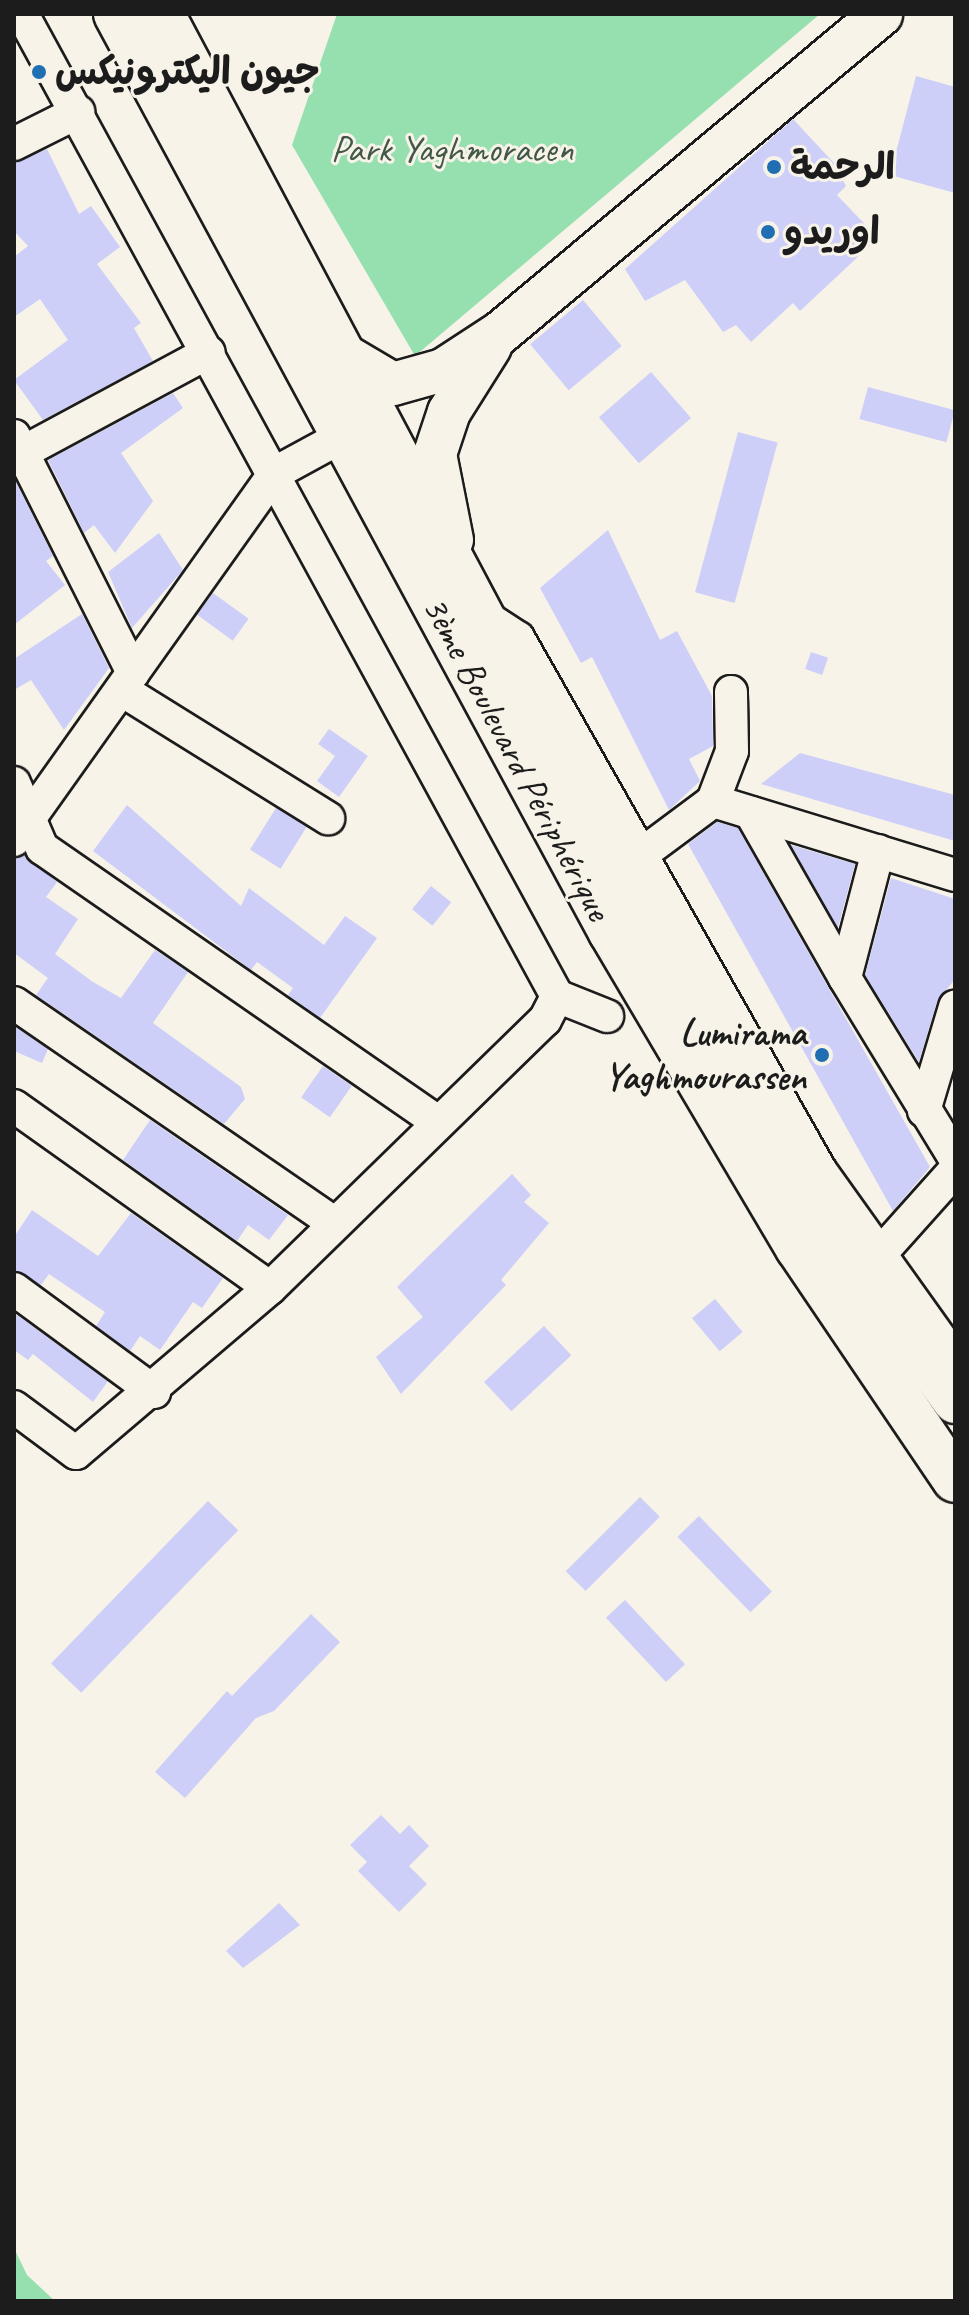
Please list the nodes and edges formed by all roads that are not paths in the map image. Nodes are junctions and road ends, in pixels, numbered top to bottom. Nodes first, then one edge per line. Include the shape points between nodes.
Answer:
1 (22, 14) edge
2 (116, 14) edge
3 (162, 14) edge
4 (881, 14) edge
5 (78, 112) junction
6 (14, 144) edge
7 (500, 333) junction
8 (209, 352) junction
9 (344, 355) junction
10 (343, 436) junction
11 (17, 449) edge
12 (275, 473) junction
13 (480, 613) junction
14 (128, 682) junction
15 (731, 692) dead end
16 (14, 783) edge
17 (713, 801) junction
18 (751, 813) junction
19 (328, 818) dead end
20 (22, 828) edge
21 (878, 851) junction
22 (642, 854) junction
23 (955, 875) edge
24 (845, 978) junction
25 (557, 996) junction
26 (14, 1003) edge
27 (955, 1007) edge
28 (607, 1016) dead end
29 (14, 1106) edge
30 (924, 1111) junction
31 (436, 1121) junction
32 (955, 1158) edge
33 (955, 1170) edge
34 (331, 1221) junction
35 (880, 1254) junction
36 (270, 1288) junction
37 (14, 1289) edge
38 (955, 1359) edge
39 (154, 1392) junction
40 (955, 1401) edge
41 (14, 1407) edge
42 (955, 1480) edge

1 - 5 street
2 - 10 highway, 3ème Boulevard Périphérique
3 - 9 highway, 3ème Boulevard Périphérique
4 - 7 main road
5 - 6 street
5 - 8 street
7 - 9 main road via 412,383 372,377
7 - 13 main road via 449,412 435,454 438,497
8 - 11 street
8 - 12 street
9 - 13 highway, 3ème Boulevard Périphérique
10 - 12 street
10 - 42 highway, 3ème Boulevard Périphérique via 611,932 798,1248
11 - 14 street
12 - 14 street
12 - 25 street
13 - 22 street via 518,638
13 - 40 highway, 3ème Boulevard Périphérique via 604,847 813,1204
14 - 19 street
14 - 20 street
15 - 17 street via 732,751
16 - 20 street
17 - 18 street
17 - 22 street
18 - 21 street
18 - 24 street
20 - 31 street via 42,848
21 - 23 street
21 - 24 street
22 - 35 street via 820,1170
24 - 30 street
25 - 28 street
25 - 31 street via 545,1020
26 - 34 street
27 - 30 street
29 - 36 street
30 - 32 street
31 - 34 street
33 - 35 street
34 - 36 street
35 - 38 street
36 - 39 street
37 - 39 street
39 - 41 street via 76,1453

